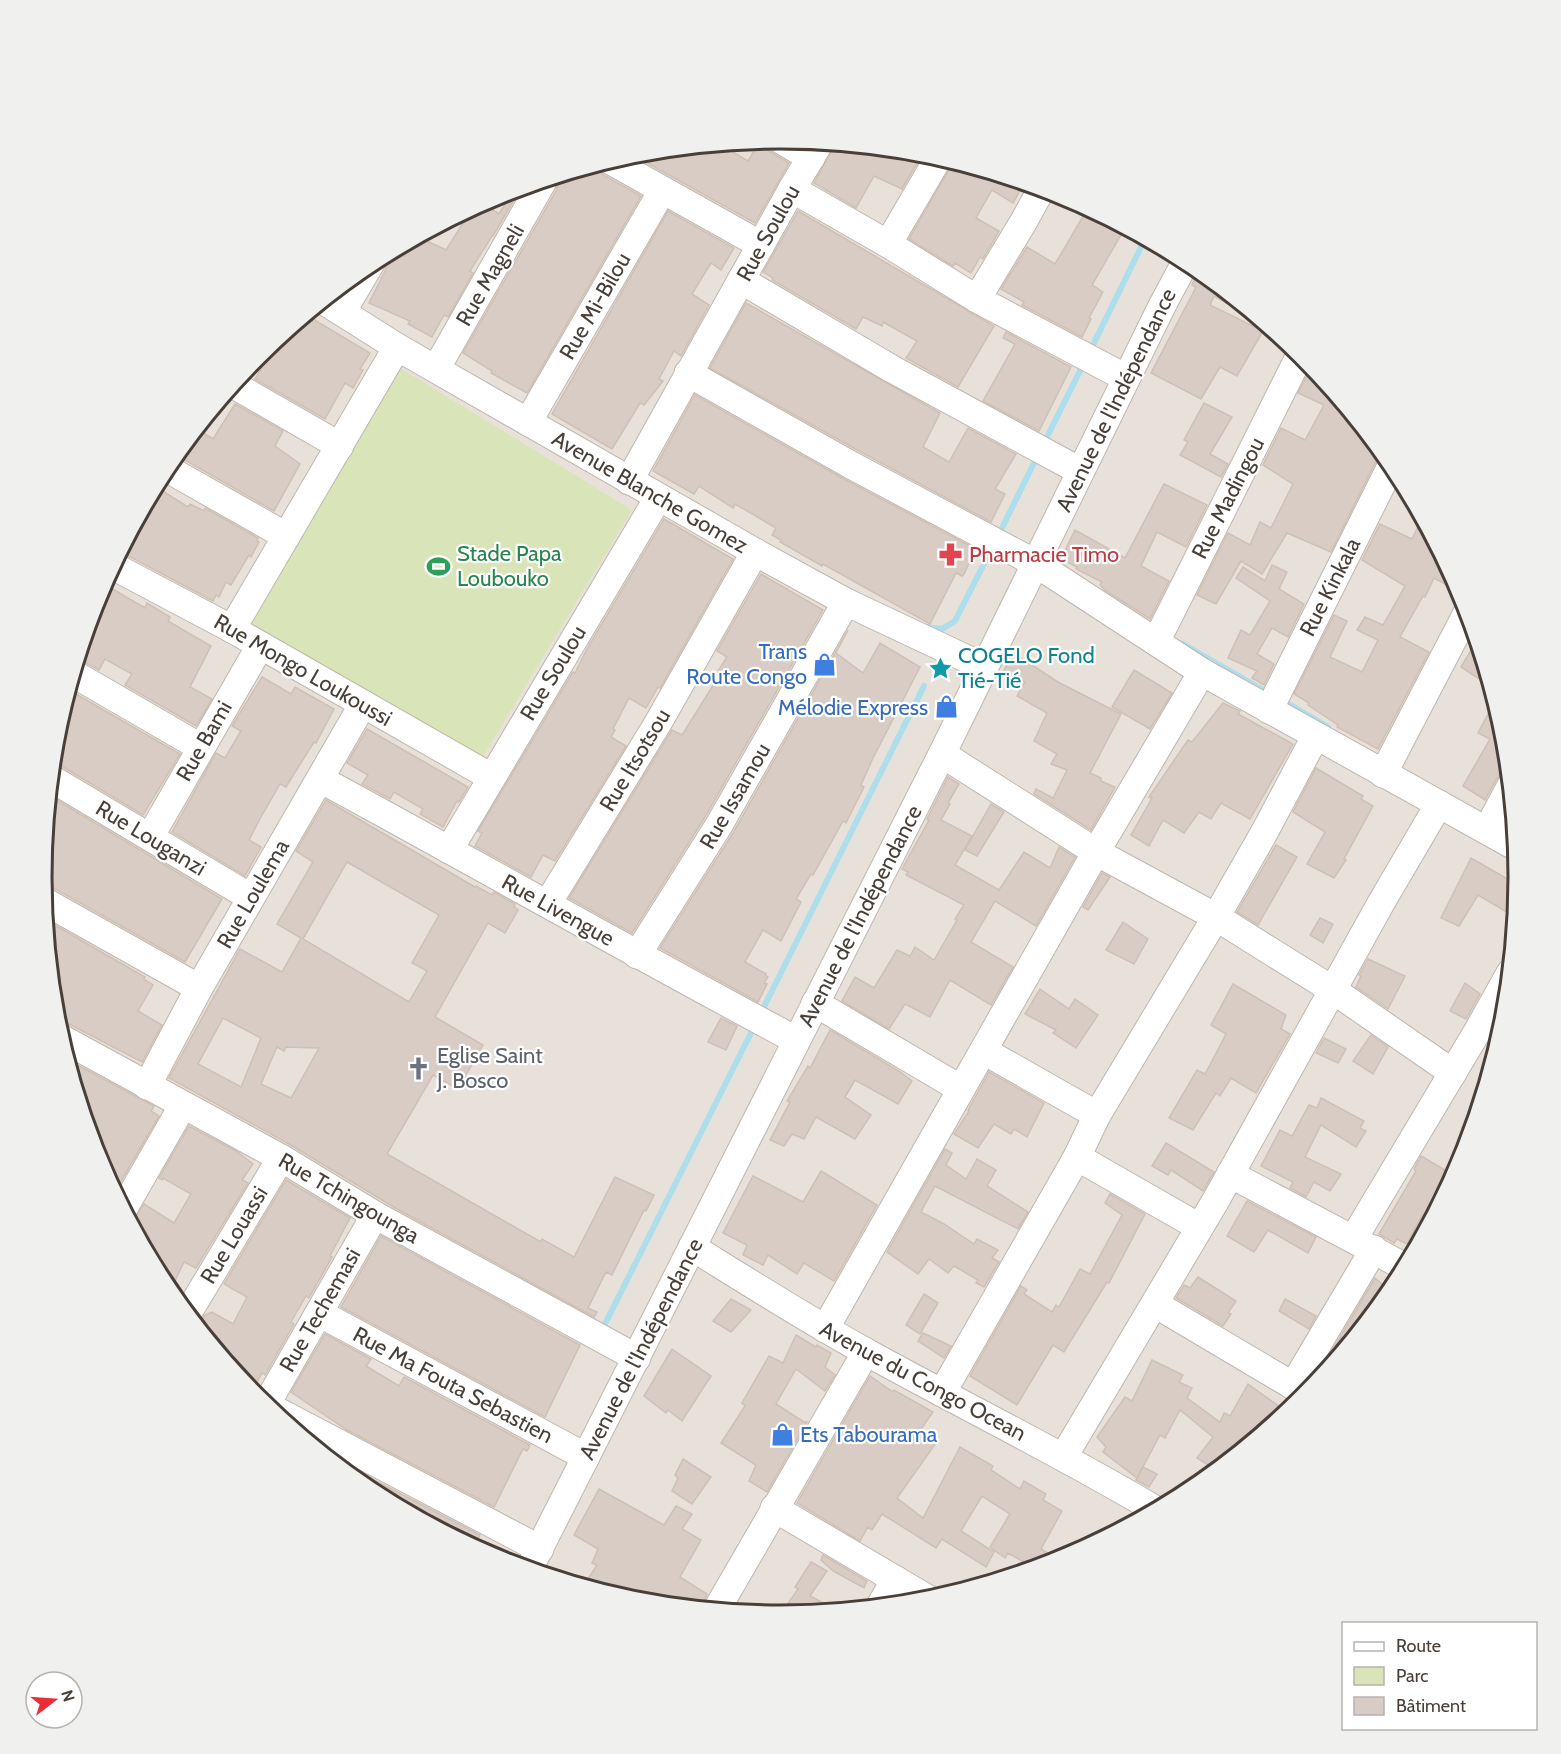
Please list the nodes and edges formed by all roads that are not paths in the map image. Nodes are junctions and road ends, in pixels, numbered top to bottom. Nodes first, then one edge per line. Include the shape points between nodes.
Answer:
1 (816, 150) edge
2 (934, 166) edge
3 (622, 167) edge
4 (792, 189) junction
5 (537, 191) edge
6 (662, 191) junction
7 (1038, 196) edge
8 (888, 244) junction
9 (761, 245) junction
10 (1181, 270) edge
11 (741, 280) junction
12 (344, 294) edge
13 (977, 299) junction
14 (333, 307) edge
15 (397, 347) junction
16 (1296, 363) edge
17 (436, 369) junction
18 (688, 373) junction
19 (1126, 378) junction
20 (241, 389) edge
21 (528, 422) junction
22 (340, 446) junction
23 (1080, 471) junction
24 (175, 473) edge
25 (1387, 474) edge
26 (629, 481) junction
27 (658, 498) junction
28 (286, 536) junction
29 (755, 552) junction
30 (1035, 563) junction
31 (121, 570) edge
32 (846, 602) junction
33 (1462, 622) edge
34 (232, 629) junction
35 (1155, 642) junction
36 (260, 646) junction
37 (984, 667) junction
38 (1202, 672) junction
39 (80, 678) edge
40 (363, 704) junction
41 (1269, 710) junction
42 (1315, 736) junction
43 (200, 747) junction
44 (942, 754) junction
45 (1383, 774) junction
46 (491, 777) junction
47 (320, 780) junction
48 (59, 783) edge
49 (1504, 799) edge
50 (1438, 804) junction
51 (1487, 830) junction
52 (150, 837) junction
53 (1507, 842) edge
54 (449, 849) junction
55 (1096, 852) junction
56 (250, 897) junction
57 (548, 903) junction
58 (53, 906) edge
59 (1216, 917) junction
60 (637, 955) junction
61 (199, 988) junction
62 (1333, 990) junction
63 (815, 1003) junction
64 (1496, 1014) edge
65 (1488, 1038) edge
66 (796, 1040) junction
67 (72, 1044) edge
68 (984, 1051) junction
69 (1453, 1073) junction
70 (147, 1086) junction
71 (961, 1089) junction
72 (183, 1105) junction
73 (1097, 1115) junction
74 (1077, 1156) junction
75 (281, 1158) junction
76 (1230, 1174) junction
77 (126, 1195) edge
78 (375, 1215) junction
79 (1199, 1227) junction
80 (1364, 1244) junction
81 (692, 1247) junction
82 (1397, 1263) edge
83 (1155, 1304) junction
84 (193, 1305) edge
85 (319, 1313) junction
86 (825, 1329) junction
87 (866, 1352) junction
88 (637, 1358) junction
89 (1303, 1384) edge
90 (1298, 1389) edge
91 (942, 1393) junction
92 (271, 1397) edge
93 (302, 1426) edge
94 (1064, 1456) junction
95 (586, 1457) junction
96 (1147, 1505) edge
97 (774, 1508) junction
98 (534, 1559) edge
99 (896, 1579) junction
100 (917, 1592) edge
101 (885, 1597) edge
102 (721, 1602) edge

1 - 4 street, Rue Soulou
2 - 8 street
3 - 6 street
4 - 8 street
4 - 9 street, Rue Soulou
5 - 17 street, Rue Magneli
6 - 9 street
6 - 21 street, Rue Mi-Bilou
7 - 13 street
8 - 13 street
9 - 11 street, Rue Soulou
10 - 19 street, Avenue de l'Indépendance
11 - 18 street, Rue Soulou
11 - 23 street via 892,369
12 - 14 street
13 - 19 street
14 - 15 street, Avenue Blanche Gomez
15 - 17 street, Avenue Blanche Gomez
15 - 22 street
16 - 35 street, Rue Madingou
17 - 21 street, Avenue Blanche Gomez
18 - 26 street, Rue Soulou
18 - 30 street
19 - 23 street, Avenue de l'Indépendance
20 - 22 street
21 - 26 street, Avenue Blanche Gomez
22 - 28 street
23 - 30 street, Avenue de l'Indépendance
24 - 28 street
25 - 41 street, Rue Kinkala
26 - 27 street, Avenue Blanche Gomez
27 - 29 street, Avenue Blanche Gomez
27 - 46 street, Rue Soulou
28 - 34 street
29 - 32 street, Avenue Blanche Gomez
29 - 57 street, Rue Itsotsou via 658,723
30 - 35 street
30 - 37 street, Avenue de l'Indépendance
31 - 34 street, Rue Mongo Loukoussi
32 - 37 street, Avenue Blanche Gomez
32 - 60 street, Rue Issamou via 719,825
33 - 45 street
34 - 36 street, Rue Mongo Loukoussi
35 - 38 street
36 - 40 street, Rue Mongo Loukoussi
36 - 43 street, Rue Bami
37 - 44 street, Avenue de l'Indépendance
38 - 41 street
38 - 55 street
39 - 43 street
40 - 46 street, Rue Mongo Loukoussi
40 - 47 street, Rue Loulema
41 - 42 street
42 - 45 street
42 - 59 street
43 - 52 street, Rue Bami
44 - 55 street
44 - 63 street, Avenue de l'Indépendance
45 - 50 street
46 - 54 street, Rue Soulou
47 - 54 street, Rue Livengue
47 - 56 street, Rue Loulema
48 - 52 street, Rue Louganzi
49 - 51 street
50 - 51 street
50 - 62 street
51 - 53 street
52 - 56 street, Rue Louganzi
54 - 57 street, Rue Livengue
55 - 59 street
55 - 68 street
56 - 61 street, Rue Loulema
57 - 60 street, Rue Livengue
58 - 61 street
59 - 62 street
59 - 73 street
60 - 66 street, Rue Livengue
61 - 70 street, Rue Loulema
62 - 69 street
62 - 76 street
63 - 66 street, Avenue de l'Indépendance
63 - 71 street
64 - 65 street
65 - 69 street
66 - 81 street, Avenue de l'Indépendance
67 - 70 street, Rue Tchingounga
68 - 71 street
68 - 73 street
69 - 80 street
70 - 72 street, Rue Tchingounga
71 - 86 street
72 - 75 street, Rue Tchingounga
72 - 77 street
73 - 74 street
74 - 79 street
74 - 91 street
75 - 78 street, Rue Tchingounga
75 - 84 street, Rue Louassi
76 - 79 street
76 - 80 street
78 - 85 street, Rue Techemasi
78 - 88 street, Rue Tchingounga
79 - 83 street
80 - 82 street
80 - 89 street
81 - 86 street, Avenue du Congo Ocean
81 - 88 street, Avenue de l'Indépendance
83 - 90 street
83 - 94 street
85 - 92 street, Rue Techemasi
85 - 95 street, Rue Ma Fouta Sebastien
86 - 87 street, Avenue du Congo Ocean
87 - 91 street, Avenue du Congo Ocean
87 - 97 street
88 - 95 street, Avenue de l'Indépendance
91 - 94 street, Avenue du Congo Ocean
93 - 98 street
94 - 96 street, Avenue du Congo Ocean
95 - 98 street, Avenue de l'Indépendance
97 - 99 street
97 - 102 street
99 - 100 street
99 - 101 street

